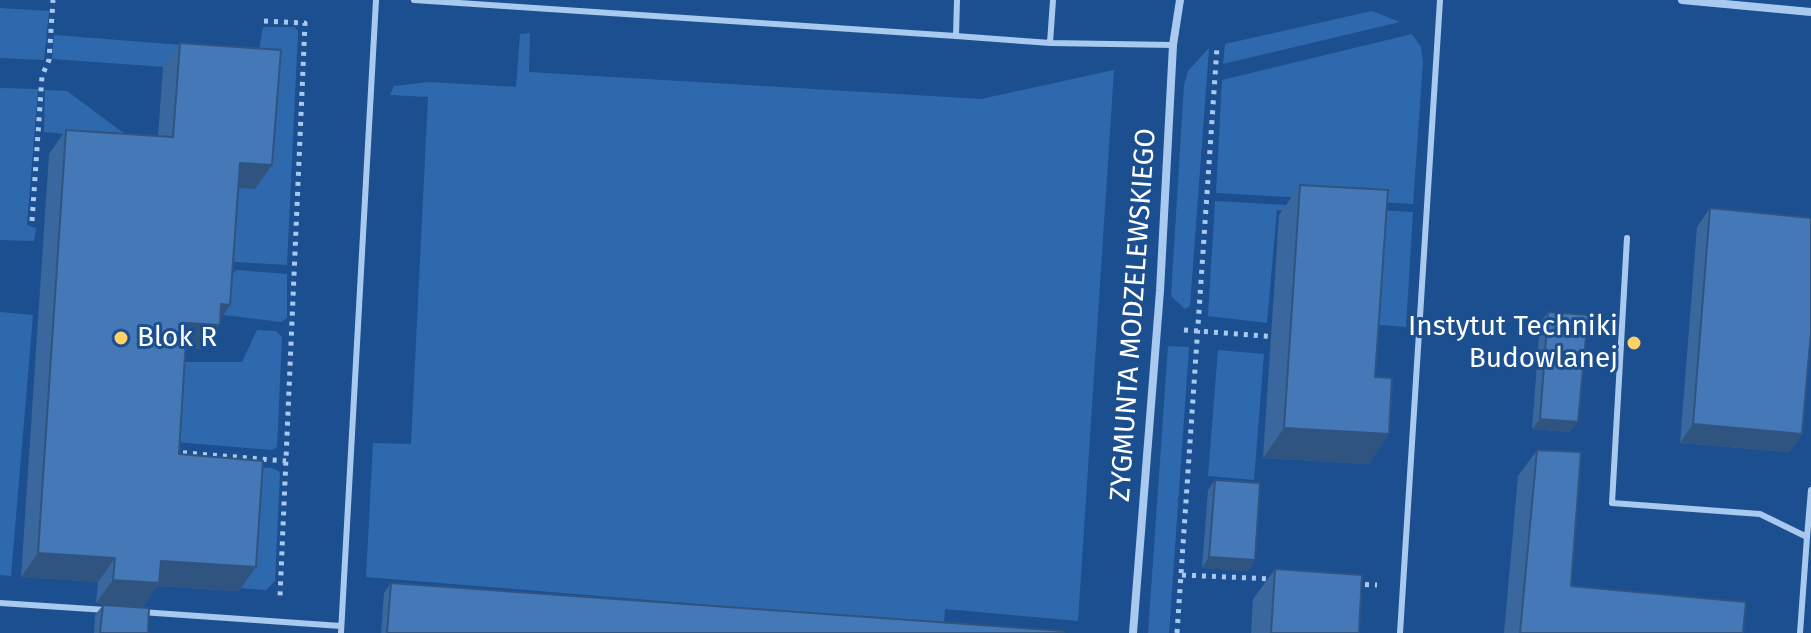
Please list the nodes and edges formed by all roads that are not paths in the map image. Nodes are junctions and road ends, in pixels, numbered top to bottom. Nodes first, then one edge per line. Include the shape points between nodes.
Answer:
1 (376, 0) edge
2 (414, 0) edge
3 (957, 0) edge
4 (1053, 0) edge
5 (1180, 0) edge
6 (1440, 0) edge
7 (1682, 0) edge
8 (1811, 12) edge
9 (956, 36) junction
10 (1050, 43) junction
11 (1173, 45) junction
12 (1627, 238) dead end
13 (1811, 490) edge
14 (1809, 537) edge
15 (0, 603) edge
16 (109, 610) edge
17 (125, 611) edge
18 (341, 630) edge
19 (1133, 633) edge
20 (1400, 633) edge
21 (1800, 633) edge

1 - 18 lane
2 - 9 lane
3 - 9 lane
4 - 10 lane
5 - 11 street, ZYGMUNTA MODZELEWSKIEGO
6 - 20 lane
7 - 8 street
9 - 10 lane
10 - 11 lane
11 - 19 street, ZYGMUNTA MODZELEWSKIEGO
12 - 14 lane via 1612,503 1760,514
13 - 14 lane
14 - 21 lane
15 - 16 lane
17 - 18 lane

